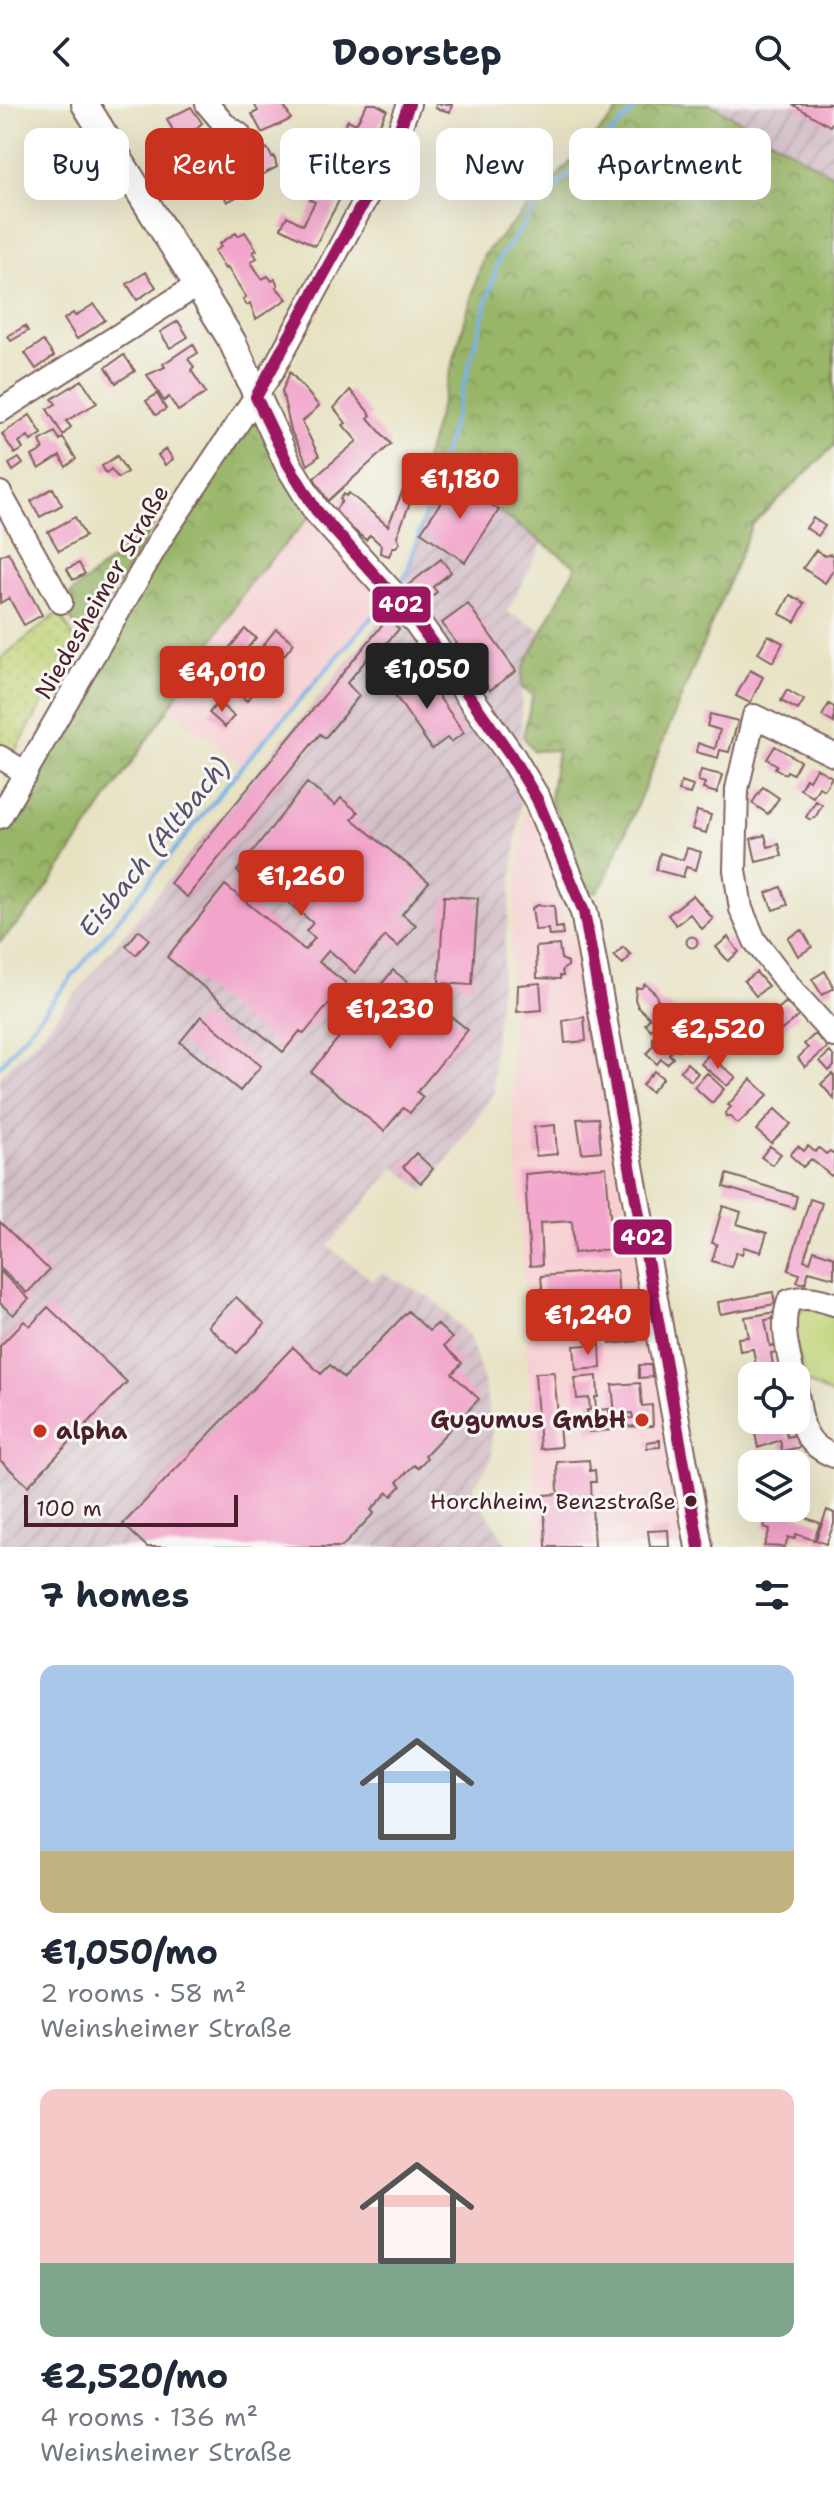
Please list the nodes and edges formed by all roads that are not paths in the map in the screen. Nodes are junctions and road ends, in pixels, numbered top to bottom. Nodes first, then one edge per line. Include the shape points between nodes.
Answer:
1 (85, 104) edge
2 (207, 104) edge
3 (409, 104) edge
4 (230, 128) edge
5 (196, 286) junction
6 (256, 397) junction
7 (0, 411) edge
8 (0, 493) edge
9 (61, 602) dead end
10 (834, 755) edge
11 (0, 757) edge
12 (26, 773) junction
13 (0, 817) edge
14 (834, 1036) edge
15 (834, 1304) edge
16 (790, 1362) edge
17 (807, 1434) edge
18 (834, 1456) edge
19 (699, 1547) edge

1 - 5 main road
2 - 4 street
3 - 6 street, Niedesheimer Straße via 390,154
5 - 6 main road via 232,341
5 - 7 street
6 - 12 street, Niedesheimer Straße via 161,538
6 - 19 main road via 316,510 418,623 510,754 537,799 584,912
8 - 9 street
10 - 14 street via 754,716 737,789 735,870 741,909 755,941
11 - 12 street
12 - 13 street, Niedesheimer Straße
15 - 16 street via 800,1297 789,1301 783,1316
17 - 18 street via 821,1451

